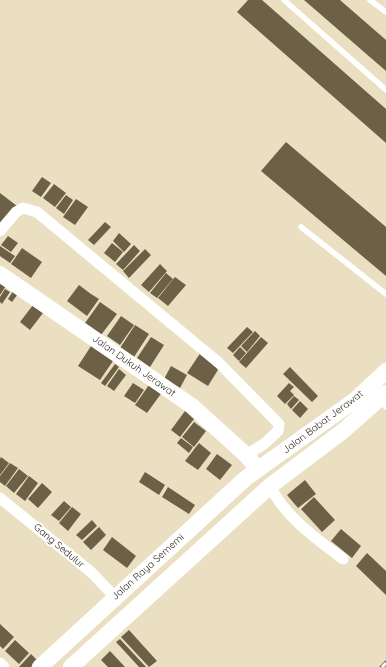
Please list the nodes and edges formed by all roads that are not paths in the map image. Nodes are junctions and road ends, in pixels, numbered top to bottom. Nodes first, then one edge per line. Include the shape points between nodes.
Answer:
1 (284, 0) edge
2 (370, 0) edge
3 (386, 12) edge
4 (386, 90) edge
5 (301, 227) dead end
6 (0, 231) edge
7 (0, 274) edge
8 (386, 294) edge
9 (386, 371) edge
10 (384, 400) edge
11 (251, 460) junction
12 (270, 486) junction
13 (0, 498) edge
14 (343, 559) dead end
15 (110, 591) junction
16 (0, 663) edge
17 (4, 667) edge
18 (40, 667) edge
19 (71, 667) edge

1 - 4 lane
2 - 3 lane
5 - 8 lane
6 - 11 street via 16,212 23,208 37,212 219,363 279,424 278,432
7 - 11 main road, Jalan Dukuh Jerawat via 192,406
9 - 11 main road, Jalan Babat Jerawat via 355,400
10 - 12 main road, Jalan Babat Jerawat
11 - 15 main road, Jalan Raya Sememi via 246,478
12 - 14 street via 288,512 310,534
12 - 19 main road
13 - 15 street, Gang Sedulur via 46,534
15 - 18 main road, Jalan Raya Sememi
16 - 17 street

